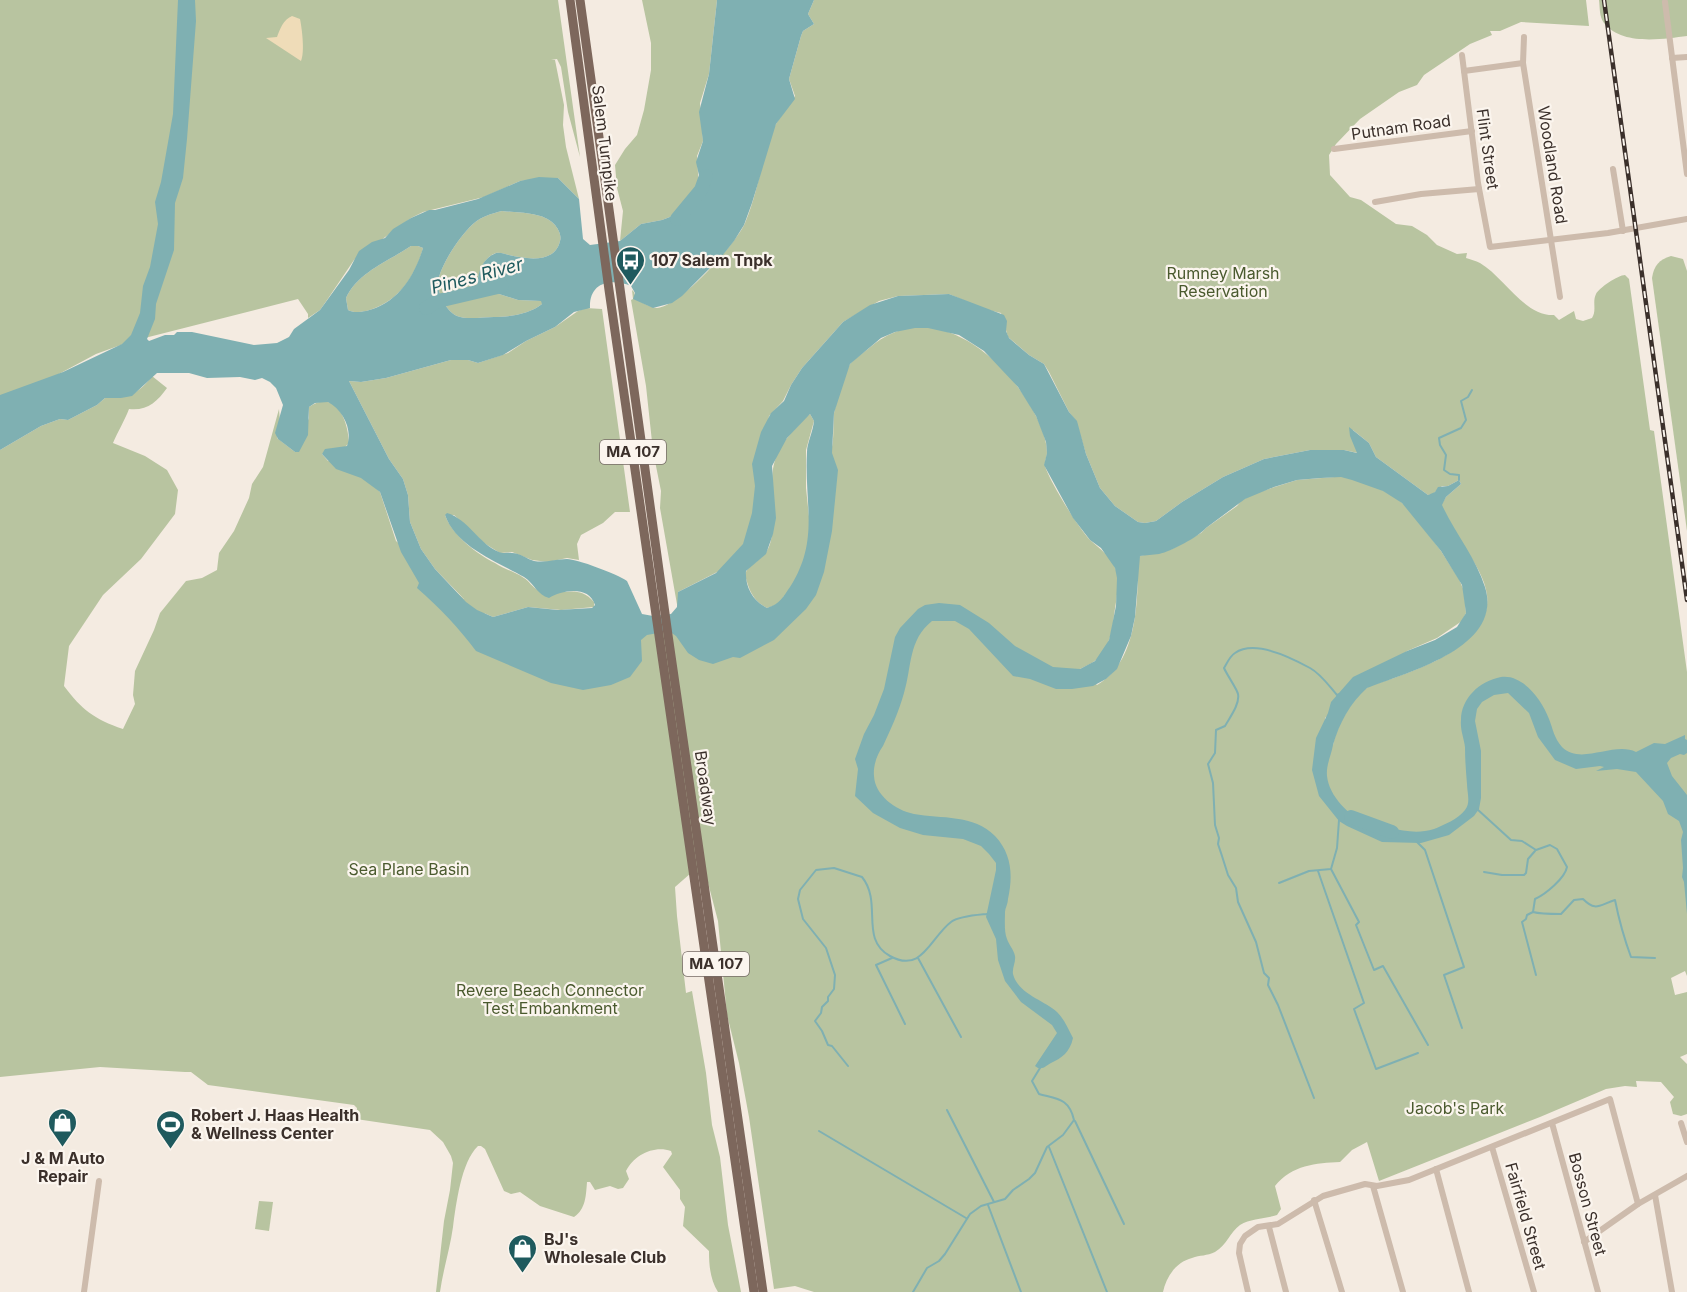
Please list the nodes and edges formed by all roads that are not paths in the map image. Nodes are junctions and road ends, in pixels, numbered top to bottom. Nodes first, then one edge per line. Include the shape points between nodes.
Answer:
1 (570, 0) edge
2 (580, 0) edge
3 (1665, 3) dead end
4 (1524, 37) dead end
5 (1462, 55) dead end
6 (1687, 57) edge
7 (1672, 58) junction
8 (1523, 63) junction
9 (1464, 71) junction
10 (1683, 116) edge
11 (1472, 131) junction
12 (1334, 149) dead end
13 (1613, 170) dead end
14 (1687, 174) edge
15 (1479, 189) junction
16 (1375, 202) dead end
17 (1687, 219) edge
18 (1623, 231) junction
19 (1551, 241) junction
20 (620, 289) joint
21 (609, 290) joint
22 (1560, 297) dead end
23 (660, 614) junction
24 (663, 636) junction
25 (1552, 1123) junction
26 (1681, 1123) dead end
27 (1687, 1142) edge
28 (1492, 1147) junction
29 (1436, 1169) junction
30 (1687, 1176) edge
31 (99, 1180) dead end
32 (1373, 1186) junction
33 (1655, 1195) junction
34 (1314, 1200) junction
35 (1638, 1204) junction
36 (1269, 1227) junction
37 (1584, 1242) junction
38 (84, 1292) edge
39 (754, 1292) edge
40 (763, 1292) edge
41 (1248, 1292) edge
42 (1286, 1292) edge
43 (1342, 1292) edge
44 (1403, 1292) edge
45 (1469, 1292) edge
46 (1534, 1292) edge
47 (1598, 1292) edge
48 (1672, 1292) edge

1 - 21 main road, Salem Turnpike / MA 107
2 - 20 main road, Salem Turnpike / MA 107
3 - 7 street
4 - 8 street, Woodland Road
5 - 9 street, Flint Street
6 - 7 street
7 - 10 street
8 - 9 street
8 - 19 street, Woodland Road
9 - 11 street, Flint Street
10 - 14 street
11 - 12 street, Putnam Road
11 - 15 street, Flint Street
13 - 18 street
15 - 16 street
15 - 19 street, Flint Street via 1490,247
17 - 18 street
18 - 19 street
19 - 22 street, Woodland Road
20 - 23 main road, Broadway / MA 107 via 644,449
21 - 23 main road, Broadway / MA 107
23 - 24 main road, Broadway / MA 107
24 - 39 main road, Broadway / MA 107
24 - 40 main road, Broadway / MA 107
25 - 28 street
25 - 35 street via 1610,1099
25 - 37 street, Bosson Street
26 - 27 street
28 - 29 street
28 - 46 street, Fairfield Street
29 - 32 street via 1396,1184
29 - 45 street
30 - 33 street
31 - 38 street
32 - 34 street via 1365,1184
32 - 44 street
33 - 35 street
33 - 48 street
34 - 36 street
34 - 43 street
35 - 37 street
36 - 41 street via 1258,1227 1240,1244
36 - 42 street
37 - 47 street, Bosson Street

